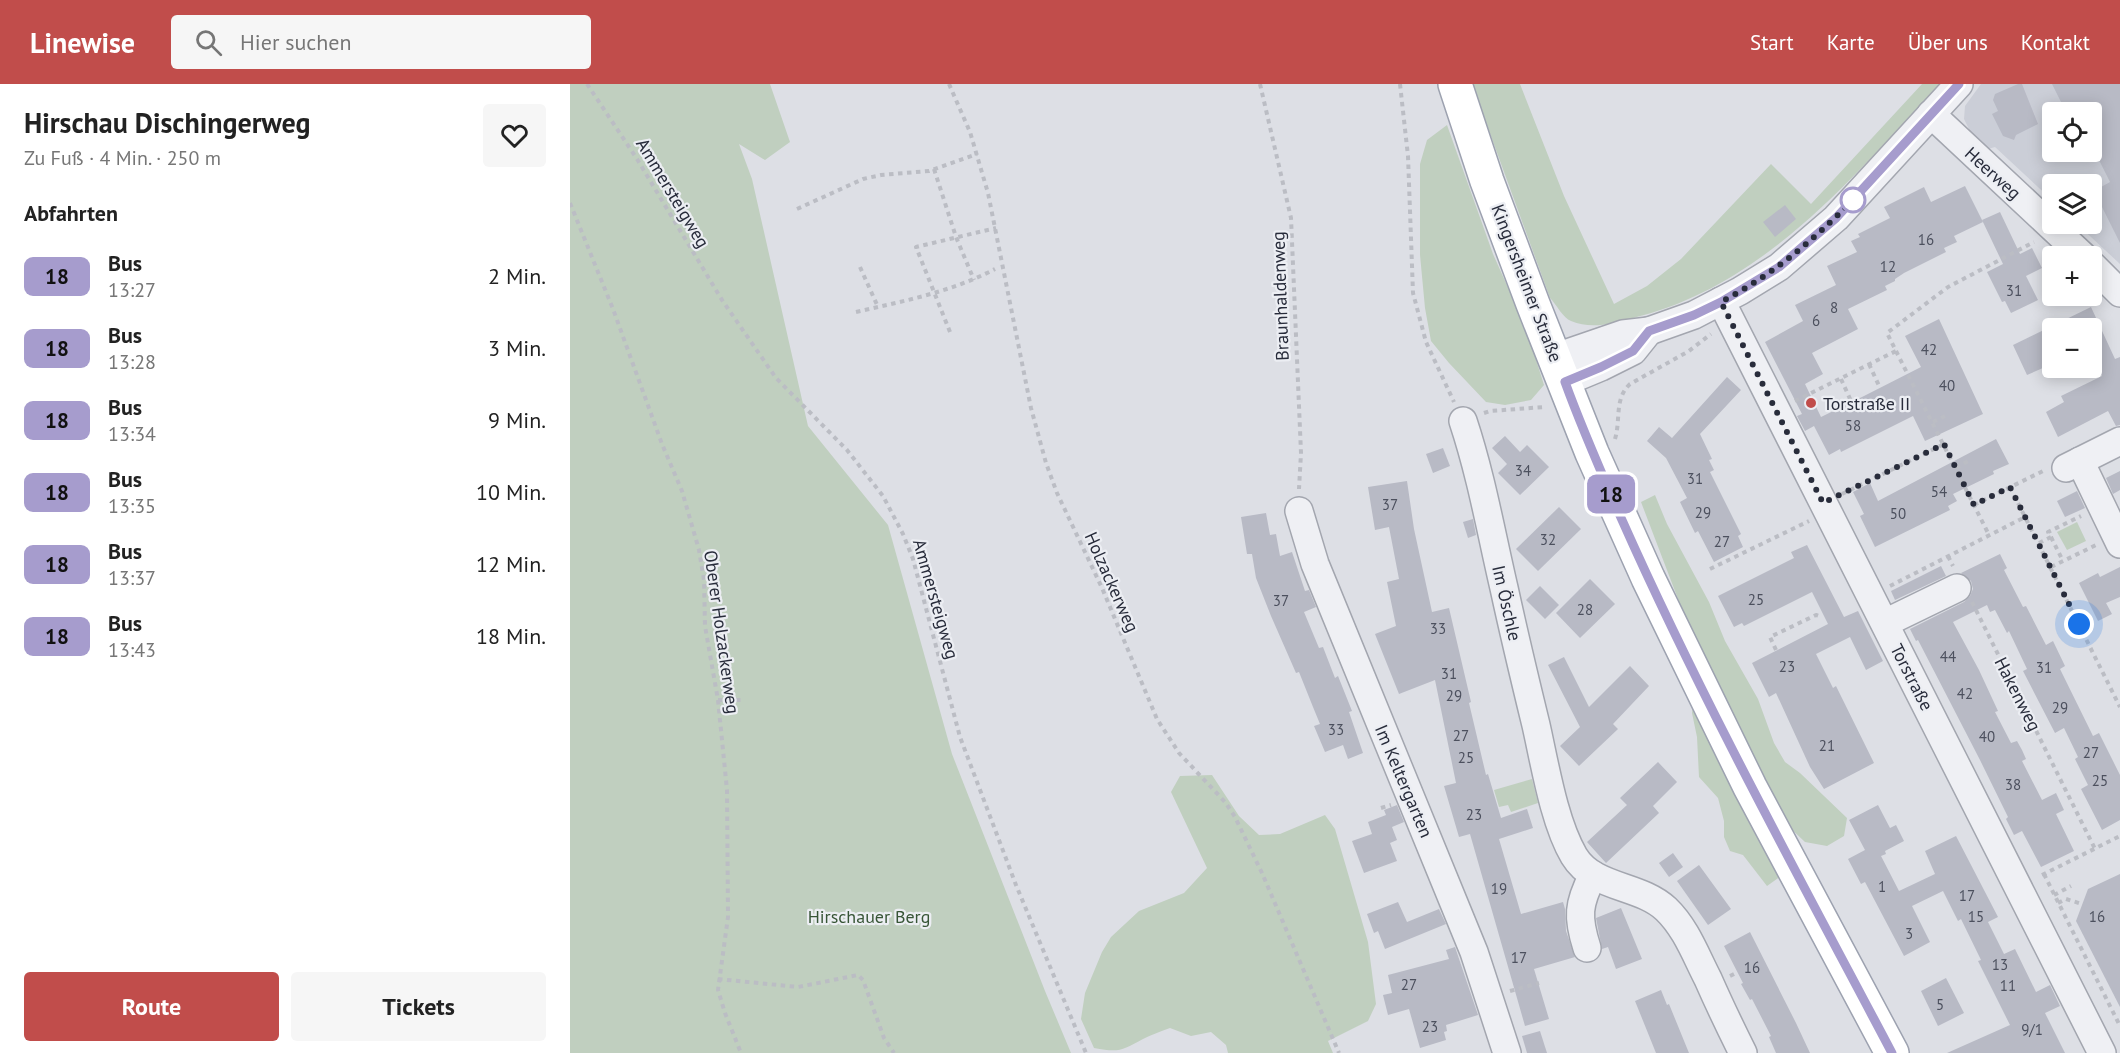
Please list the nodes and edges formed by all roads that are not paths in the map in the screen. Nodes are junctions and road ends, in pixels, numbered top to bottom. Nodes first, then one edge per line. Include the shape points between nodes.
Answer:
1 (1455, 84) edge
2 (1959, 84) edge
3 (1931, 114) junction
4 (2072, 246) edge
5 (2102, 275) edge
6 (2120, 293) edge
7 (1725, 310) junction
8 (1557, 382) junction
9 (1463, 421) road end
10 (2120, 441) edge
11 (1299, 511) road end
12 (2120, 544) edge
13 (1961, 586) road end
14 (1885, 623) junction
15 (1593, 875) junction
16 (1587, 948) dead end
17 (1507, 1053) edge
18 (1743, 1053) edge
19 (1892, 1053) edge
20 (2102, 1053) edge

1 - 8 main road, Kingersheimer Straße
2 - 3 street
3 - 4 street, Heerweg
3 - 7 street via 1816,237
5 - 6 street
7 - 8 street via 1694,315 1649,331 1633,351
7 - 14 street, Torstraße
8 - 19 main road, Kingersheimer Straße via 1735,755
9 - 15 street, Im Öschle via 1558,815 1574,856
10 - 12 street via 2073,465
11 - 17 street, Im Keltergarten via 1315,564 1474,952
13 - 14 street
14 - 20 street, Torstraße
15 - 16 street via 1579,910
15 - 18 street, Im Öschle via 1641,893 1667,910 1690,943

